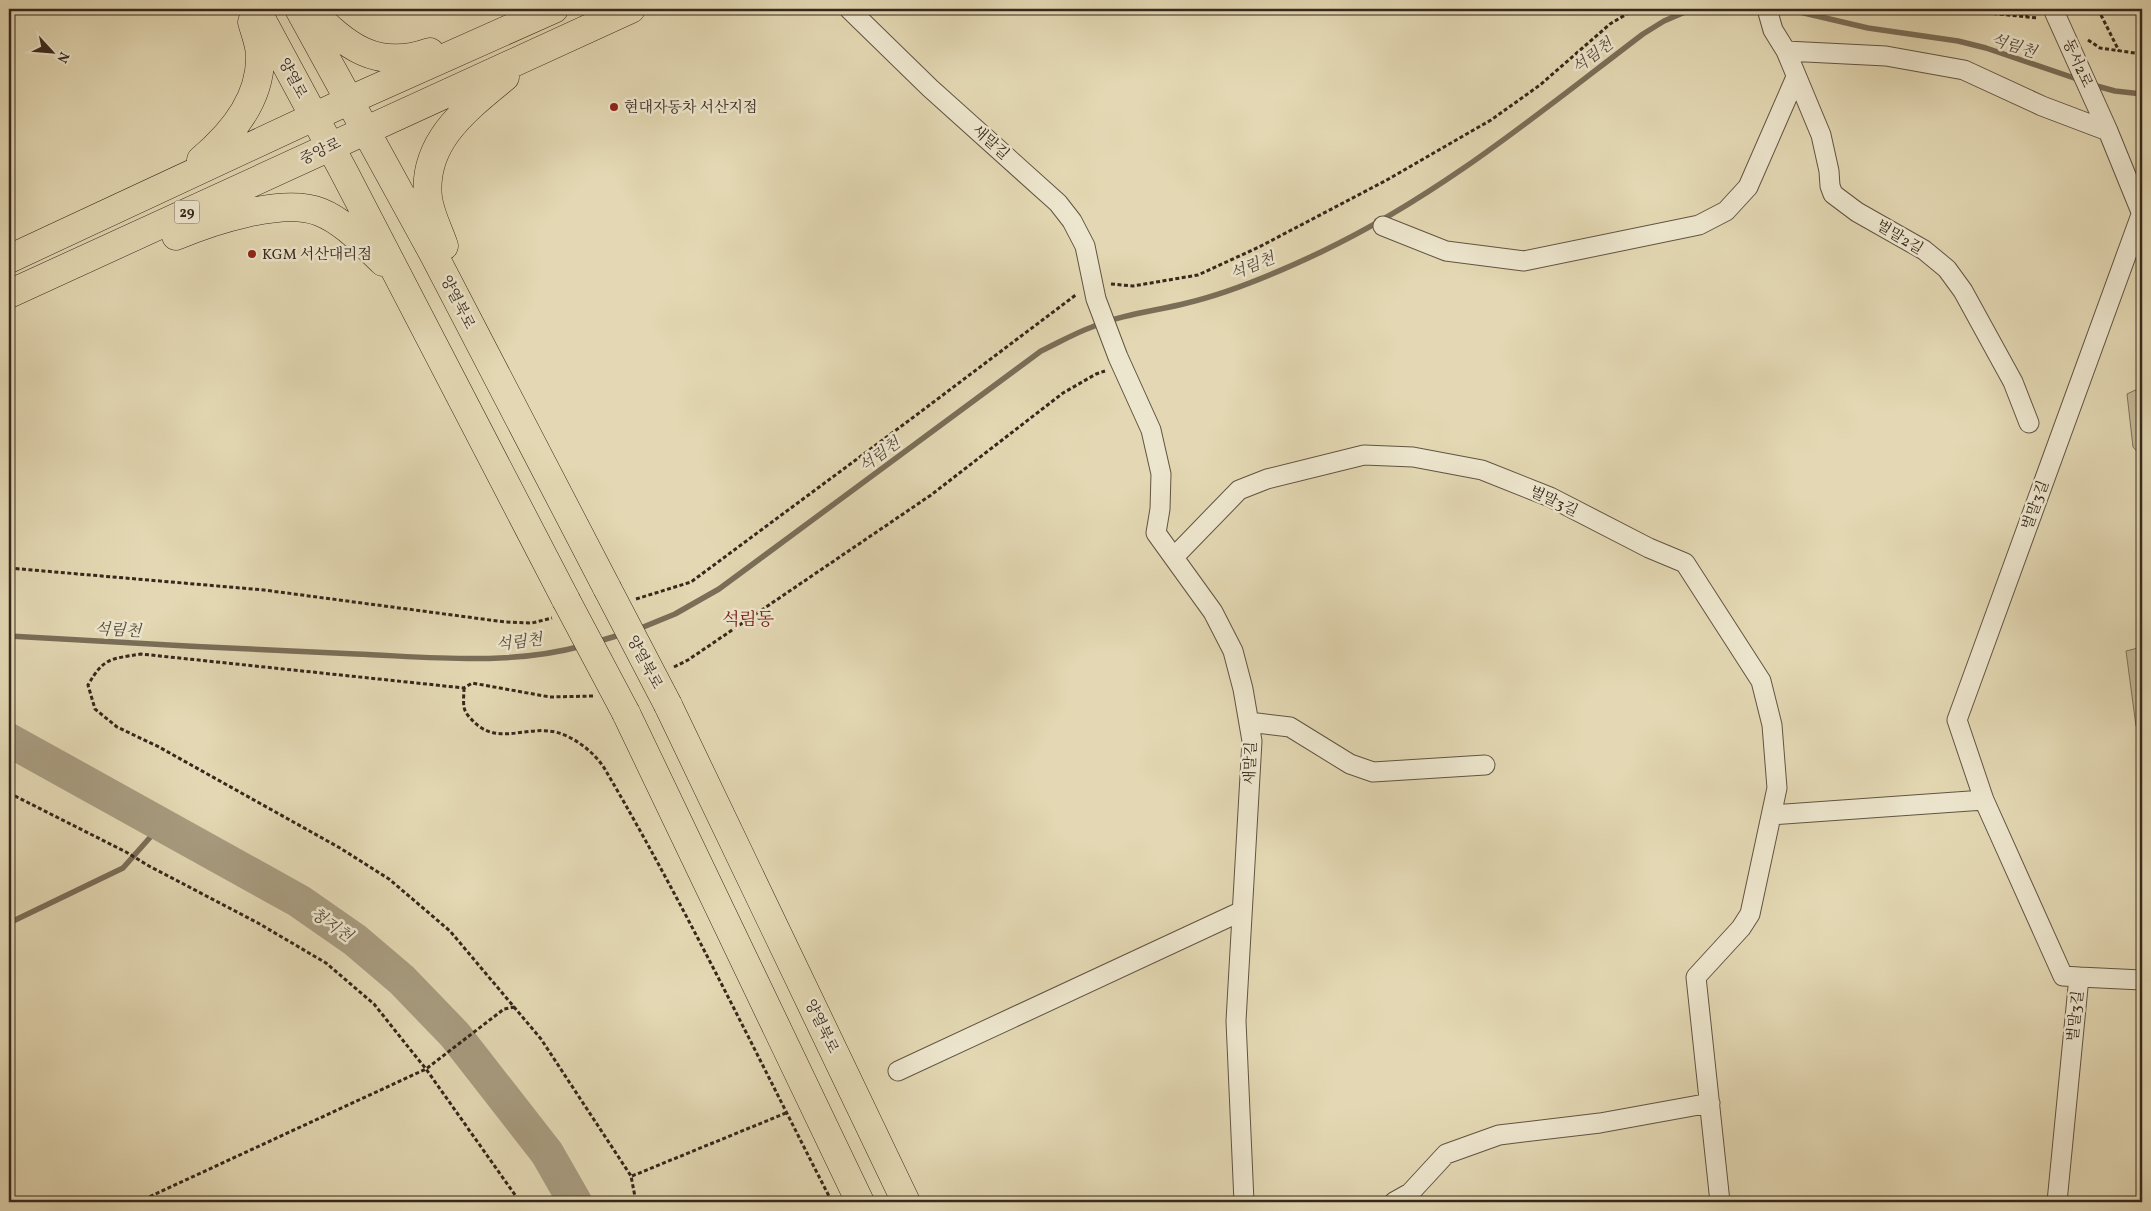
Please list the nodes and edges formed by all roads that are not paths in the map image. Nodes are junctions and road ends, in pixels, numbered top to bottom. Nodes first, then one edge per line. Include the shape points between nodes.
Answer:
1 (256, 9) edge
2 (299, 9) edge
3 (310, 9) edge
4 (554, 9) edge
5 (631, 9) edge
6 (849, 9) edge
7 (1768, 13) edge
8 (2056, 15) edge
9 (1786, 51) junction
10 (537, 52) junction
11 (442, 58) junction
12 (1796, 76) junction
13 (350, 100) junction
14 (313, 117) junction
15 (2105, 124) junction
16 (366, 130) junction
17 (330, 146) junction
18 (177, 181) junction
19 (2142, 212) edge
20 (1383, 226) dead end
21 (152, 228) junction
22 (434, 256) junction
23 (9, 260) edge
24 (399, 278) junction
25 (9, 294) edge
26 (2029, 423) dead end
27 (1174, 557) junction
28 (1249, 722) junction
29 (1485, 765) dead end
30 (1984, 800) junction
31 (1772, 815) junction
32 (1242, 911) junction
33 (2079, 977) junction
34 (2142, 980) edge
35 (898, 1071) dead end
36 (1710, 1103) junction
37 (860, 1202) edge
38 (906, 1202) edge
39 (1244, 1202) edge
40 (1394, 1202) edge
41 (1720, 1202) edge
42 (2057, 1202) edge

1 - 14 main road, 양열로
1 - 18 main road via 250,14 260,55 257,84 248,107 218,146
2 - 13 main road
3 - 11 main road via 340,37 372,55 401,60 431,52
4 - 11 main road, 29
5 - 10 main road, 중앙로 / 29
6 - 27 street, 새말길 via 930,88 1058,203 1072,222 1085,246 1094,290 1120,361 1151,430 1161,474 1156,533
7 - 9 street, 벌말2길 via 1773,30
8 - 15 street, 동서2로
9 - 12 street, 벌말2길
9 - 15 street via 1886,56 1964,70 2042,106
10 - 16 main road, 중앙로 / 29
10 - 22 main road via 473,104 434,152 429,164 428,200 444,247
11 - 13 main road, 29
12 - 20 street via 1748,187 1726,211 1699,225 1524,261 1446,251
12 - 26 street, 벌말2길 via 1821,136 1833,194 1857,212 1924,250 1947,269 1963,291 2008,374
13 - 14 main road, 29
13 - 16 main road
14 - 17 main road, 양열로
14 - 18 main road, 29
15 - 19 street, 동서2로
16 - 17 main road, 중앙로 / 29
16 - 22 main road, 양열북로
17 - 21 main road, 중앙로 / 29
17 - 24 main road
18 - 23 main road, 29
19 - 30 street, 벌말3길 via 1957,720
21 - 24 main road via 168,240 203,224 236,216 282,208 306,208 337,220
21 - 25 main road, 중앙로 / 29
22 - 38 main road, 양열북로, bridge via 617,594
24 - 37 main road, bridge via 563,608 626,713
27 - 28 street, 새말길 via 1213,612 1232,651
27 - 31 street, 벌말3길 via 1239,490 1268,479 1364,455 1413,457 1482,470 1550,497 1685,563 1761,682 1772,725 1777,788
28 - 29 street via 1290,727 1350,764 1373,772
28 - 32 street, 새말길 via 1252,741
30 - 31 street
30 - 33 street, 벌말3길 via 2063,976
31 - 36 street, 벌말3길 via 1750,914 1696,977
32 - 35 street
32 - 39 street, 새말길 via 1236,1022
33 - 34 street
33 - 42 street, 벌말3길
36 - 40 street via 1600,1123 1499,1135 1446,1154 1410,1193
36 - 41 street, 벌말3길

